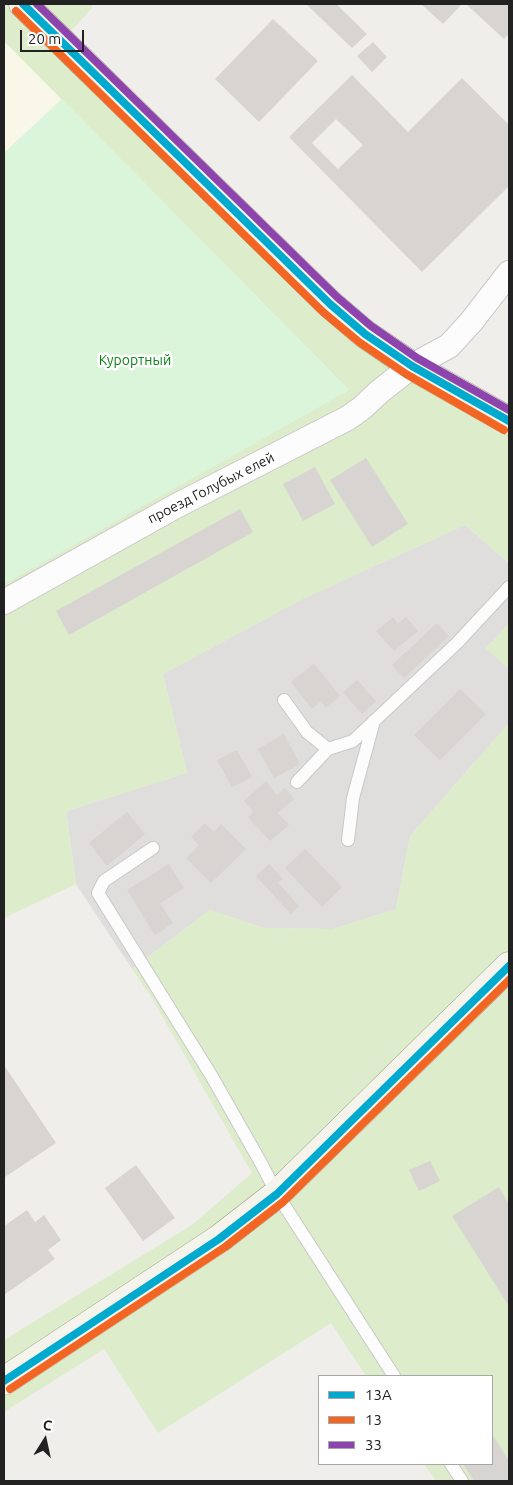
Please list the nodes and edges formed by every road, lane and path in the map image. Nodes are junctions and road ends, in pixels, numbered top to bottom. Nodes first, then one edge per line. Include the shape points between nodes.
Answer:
1 (23, 4) edge
2 (509, 273) edge
3 (412, 366) junction
4 (509, 420) edge
5 (509, 587) edge
6 (4, 602) edge
7 (284, 700) dead end
8 (374, 721) junction
9 (328, 749) junction
10 (297, 782) dead end
11 (348, 840) dead end
12 (153, 848) dead end
13 (509, 966) edge
14 (277, 1194) junction
15 (393, 1375) edge
16 (4, 1381) edge
17 (452, 1465) edge
18 (462, 1481) edge

1 - 3 street via 316,292 365,334
2 - 3 street, проезд Голубых елей via 449,346
3 - 4 street
3 - 6 street, проезд Голубых елей via 348,418 176,506
5 - 8 lane via 457,643
7 - 9 lane via 307,732
8 - 9 lane via 353,741
8 - 11 lane via 353,798
9 - 10 lane
12 - 14 lane via 104,881 98,893 211,1075
13 - 14 street
14 - 15 lane
14 - 16 street via 219,1239
17 - 18 lane

